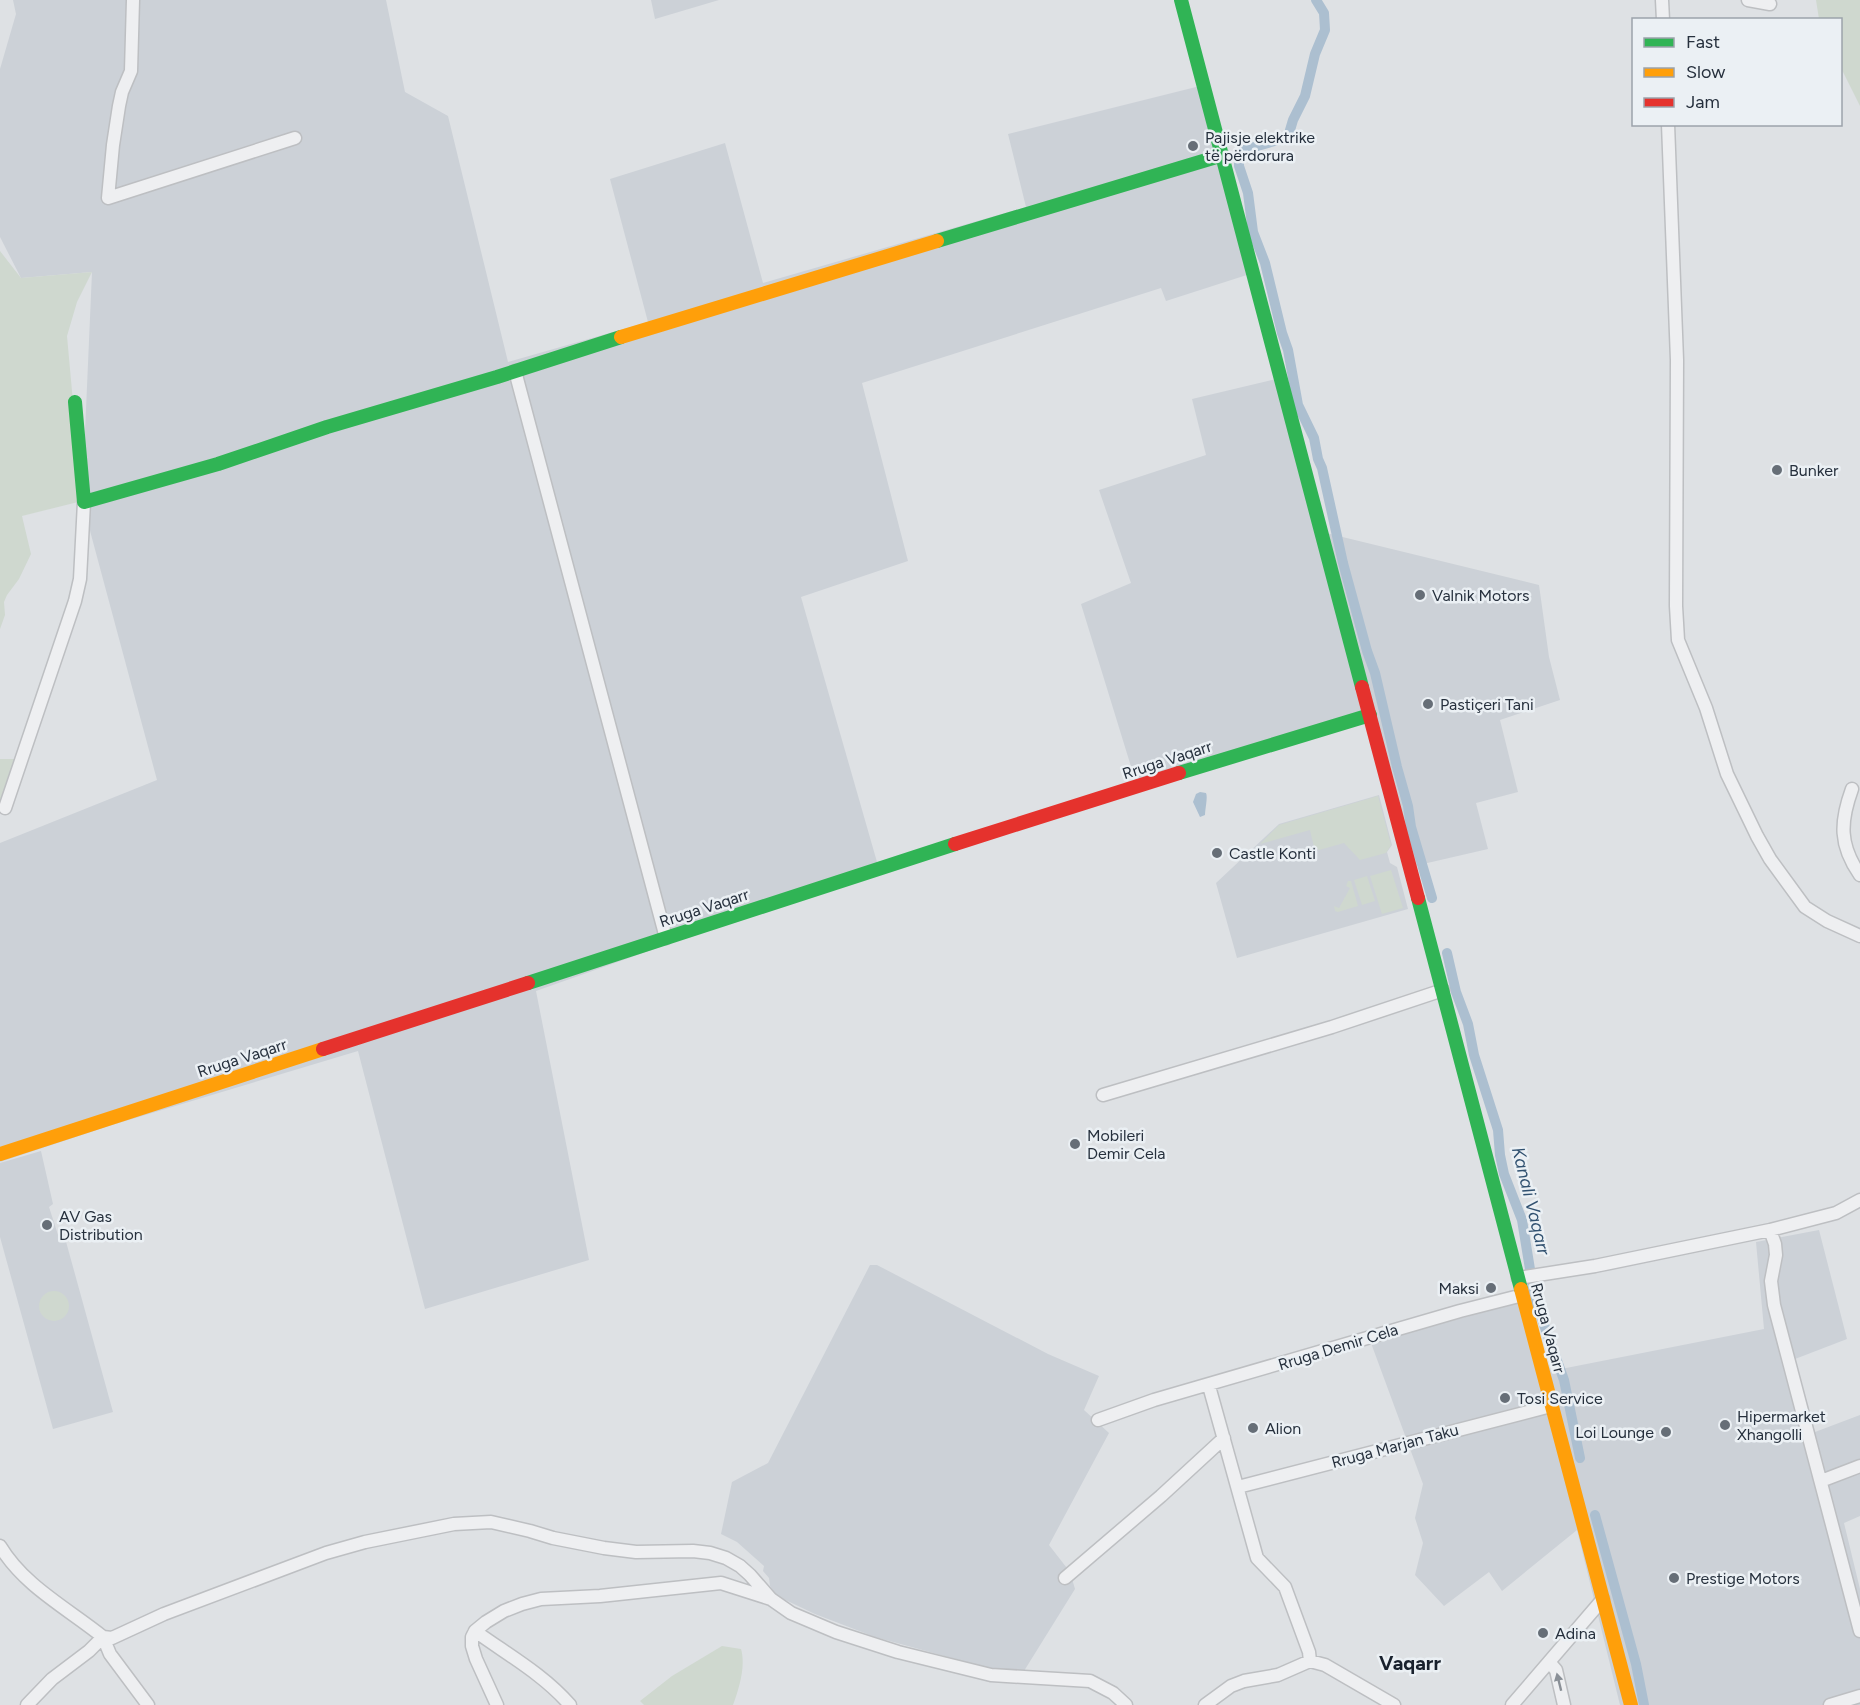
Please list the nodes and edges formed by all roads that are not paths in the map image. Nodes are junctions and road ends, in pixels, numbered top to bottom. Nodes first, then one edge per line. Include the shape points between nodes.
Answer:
1 (133, 0) edge
2 (1181, 0) edge
3 (1662, 0) edge
4 (1748, 0) edge
5 (1770, 4) dead end
6 (1663, 18) edge
7 (1668, 126) edge
8 (295, 138) dead end
9 (1223, 155) junction
10 (515, 371) junction
11 (75, 402) dead end
12 (84, 502) junction
13 (1370, 715) junction
14 (1852, 789) dead end
15 (4, 808) dead end
16 (1860, 875) edge
17 (1860, 936) edge
18 (666, 938) junction
19 (1443, 990) junction
20 (1103, 1095) dead end
21 (0, 1154) edge
22 (1860, 1200) edge
23 (1770, 1230) junction
24 (1527, 1276) junction
25 (1523, 1295) junction
26 (1209, 1386) junction
27 (1551, 1406) junction
28 (1098, 1420) dead end
29 (1224, 1438) junction
30 (1860, 1466) edge
31 (1821, 1481) junction
32 (1238, 1487) junction
33 (0, 1546) edge
34 (1065, 1578) dead end
35 (771, 1599) junction
36 (1603, 1599) junction
37 (1860, 1630) edge
38 (475, 1631) junction
39 (103, 1637) junction
40 (1310, 1661) junction
41 (1549, 1662) junction
42 (1860, 1695) edge
43 (27, 1705) edge
44 (147, 1705) edge
45 (497, 1705) edge
46 (570, 1705) edge
47 (1126, 1705) edge
48 (1205, 1705) edge
49 (1394, 1705) edge
50 (1512, 1705) edge
51 (1564, 1705) edge
52 (1631, 1705) edge
53 (1830, 1705) edge

1 - 8 street via 131,71 118,106 108,198
2 - 9 main road
3 - 6 street
4 - 5 street
7 - 17 street via 1677,360 1678,640 1731,784 1770,859 1805,908
9 - 10 main road
9 - 13 main road
10 - 12 main road
10 - 18 street
11 - 12 main road
12 - 15 street via 75,601
13 - 18 main road, Rruga Vaqarr
13 - 19 main road, Rruga Vaqarr
14 - 16 street via 1843,833 1845,849
18 - 21 main road, Rruga Vaqarr
19 - 20 street via 1332,1028
19 - 24 main road, Rruga Vaqarr
22 - 23 street via 1836,1213
23 - 24 street via 1596,1266
23 - 31 street via 1776,1256 1771,1281 1774,1305
24 - 25 main road, Rruga Vaqarr
25 - 26 street, Rruga Demir Cela
25 - 27 main road, Rruga Vaqarr
26 - 28 street, Rruga Demir Cela
26 - 29 street
27 - 32 street, Rruga Marjan Taku
27 - 36 main road, Rruga Vaqarr
29 - 32 street
29 - 34 street
30 - 31 street
31 - 37 street
32 - 40 street via 1257,1558 1285,1587
33 - 39 street via 32,1584
35 - 38 street via 721,1583 541,1599 504,1611
35 - 39 street via 740,1566 710,1553 604,1548 475,1521 326,1552 164,1614 120,1636
35 - 47 street via 791,1613 865,1642 991,1675 1090,1681
36 - 41 street
36 - 52 main road, Rruga Vaqarr
38 - 45 street via 472,1646
38 - 46 street via 532,1670
39 - 43 street
39 - 44 street via 110,1654
40 - 48 street via 1278,1675 1231,1686
40 - 49 street
41 - 50 street
51 -> 41 street via 1556,1670
42 - 53 street

